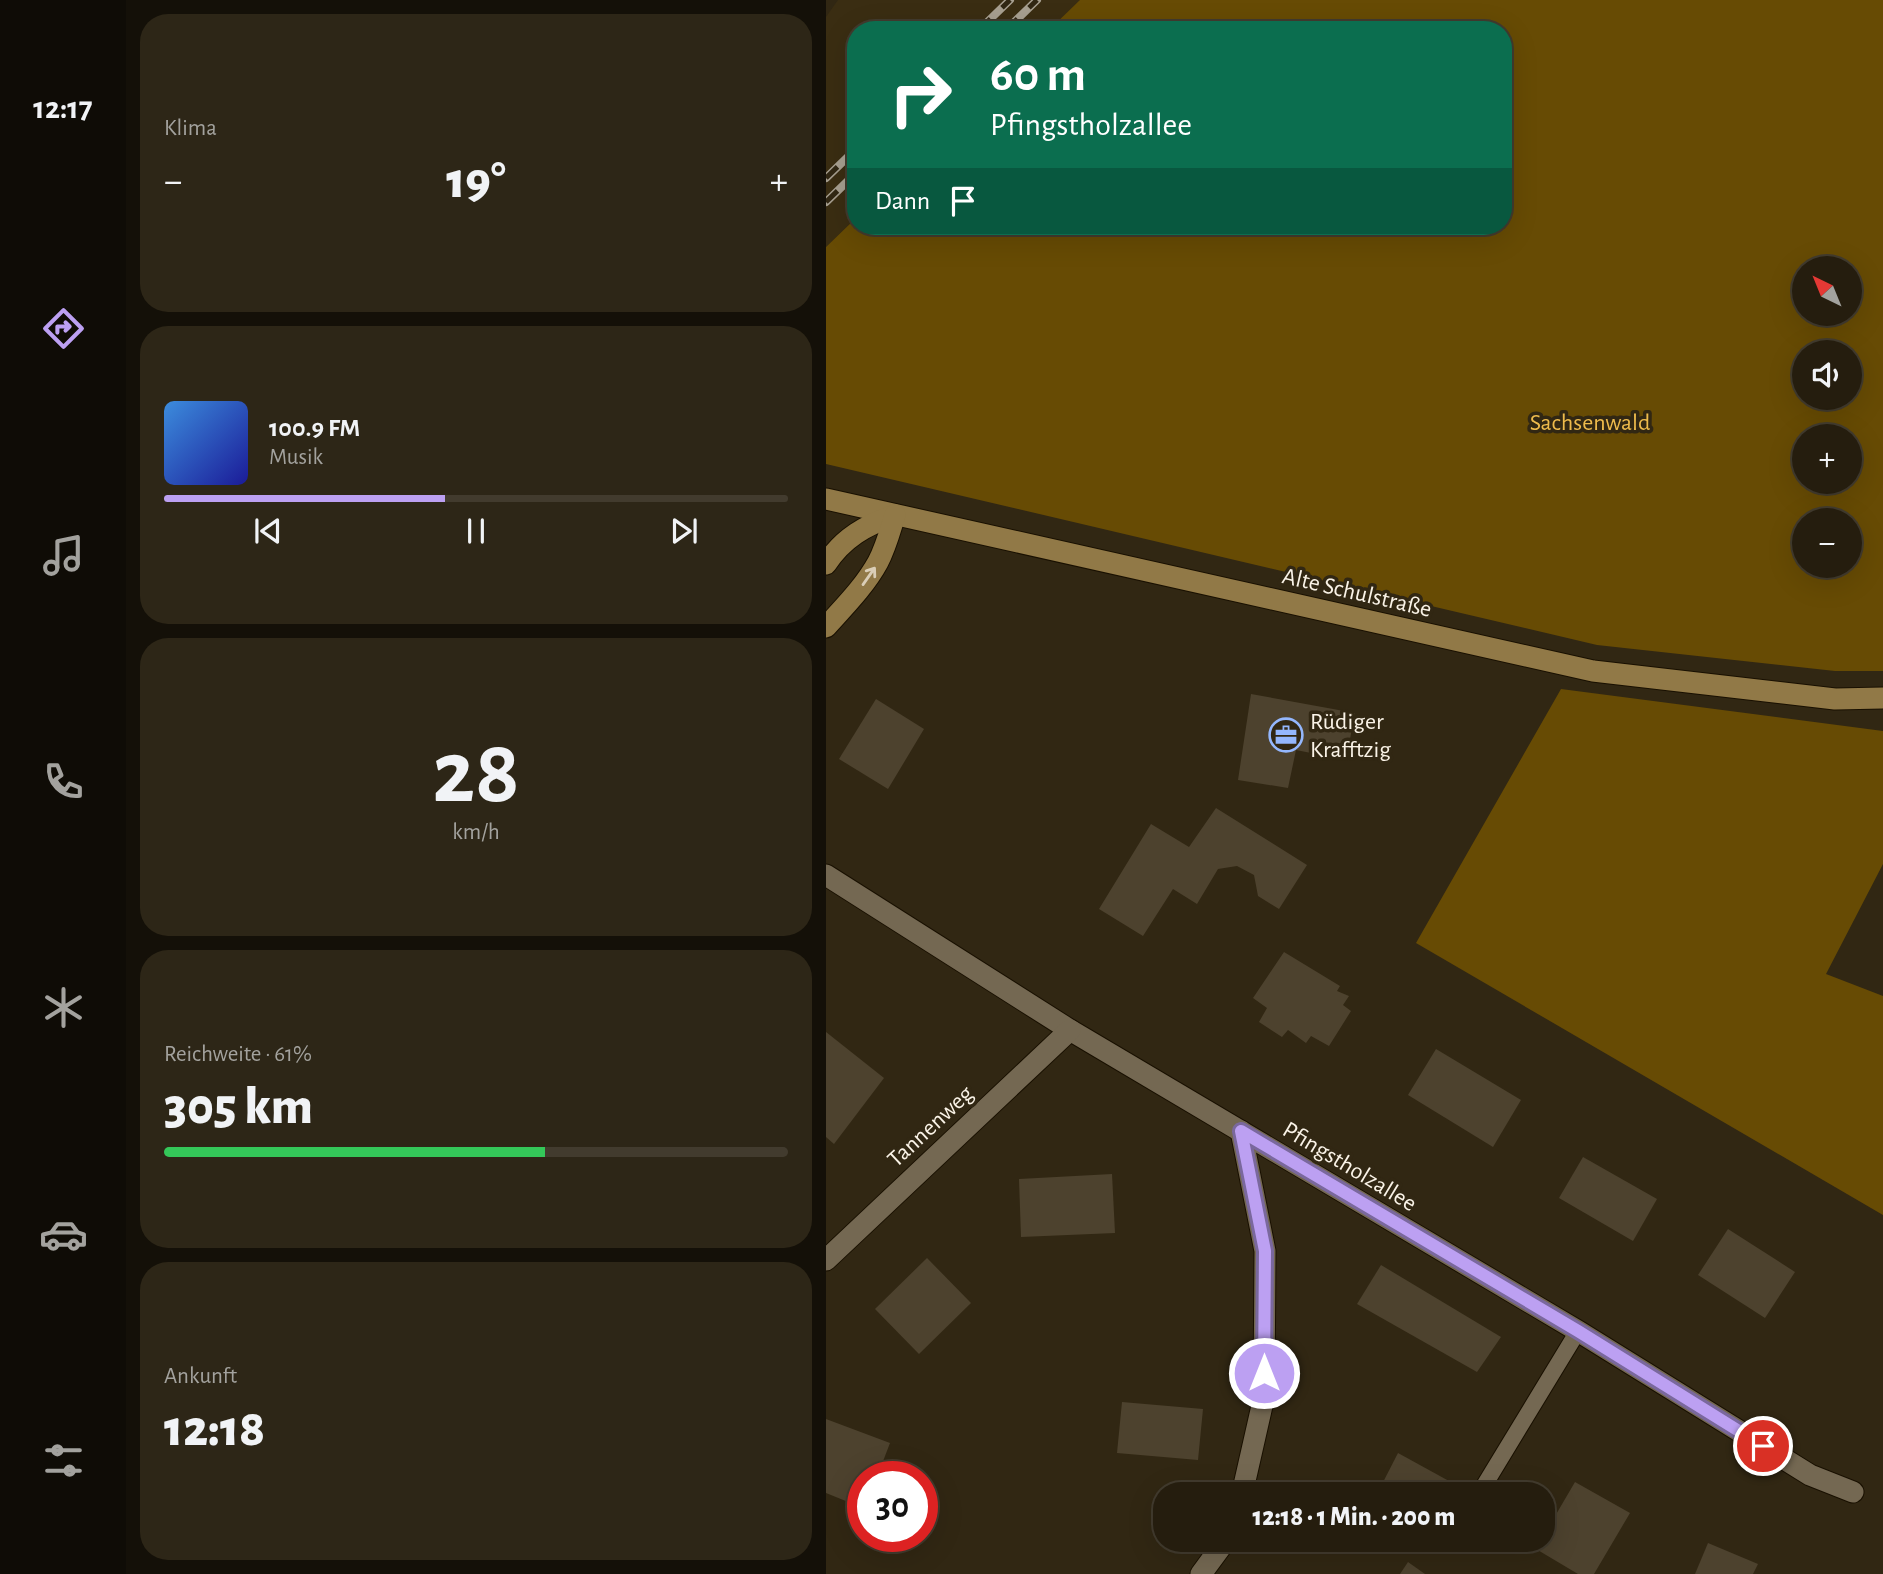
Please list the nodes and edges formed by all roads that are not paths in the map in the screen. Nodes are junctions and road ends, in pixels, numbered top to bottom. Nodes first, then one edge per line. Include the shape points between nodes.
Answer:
1 (826, 499) edge
2 (895, 515) junction
3 (826, 565) edge
4 (826, 627) edge
5 (1883, 698) edge
6 (826, 875) edge
7 (1070, 1030) junction
8 (1241, 1131) junction
9 (826, 1260) edge
10 (1578, 1331) junction
11 (1245, 1482) edge
12 (1486, 1482) edge
13 (1853, 1492) dead end
14 (1217, 1552) edge
15 (1201, 1574) edge

1 - 2 main road, Alte Schulstraße
2 - 3 main road via 860,530
4 -> 2 main road via 878,562
2 - 5 main road, Alte Schulstraße via 1593,671 1835,699
6 - 7 street, Pfingstholzallee
7 - 8 street, Pfingstholzallee
7 - 9 street, Tannenweg
8 - 10 street, Pfingstholzallee
8 - 11 street via 1265,1251 1264,1397
10 - 12 lane
10 - 13 street, Pfingstholzallee via 1810,1475
14 - 15 street

